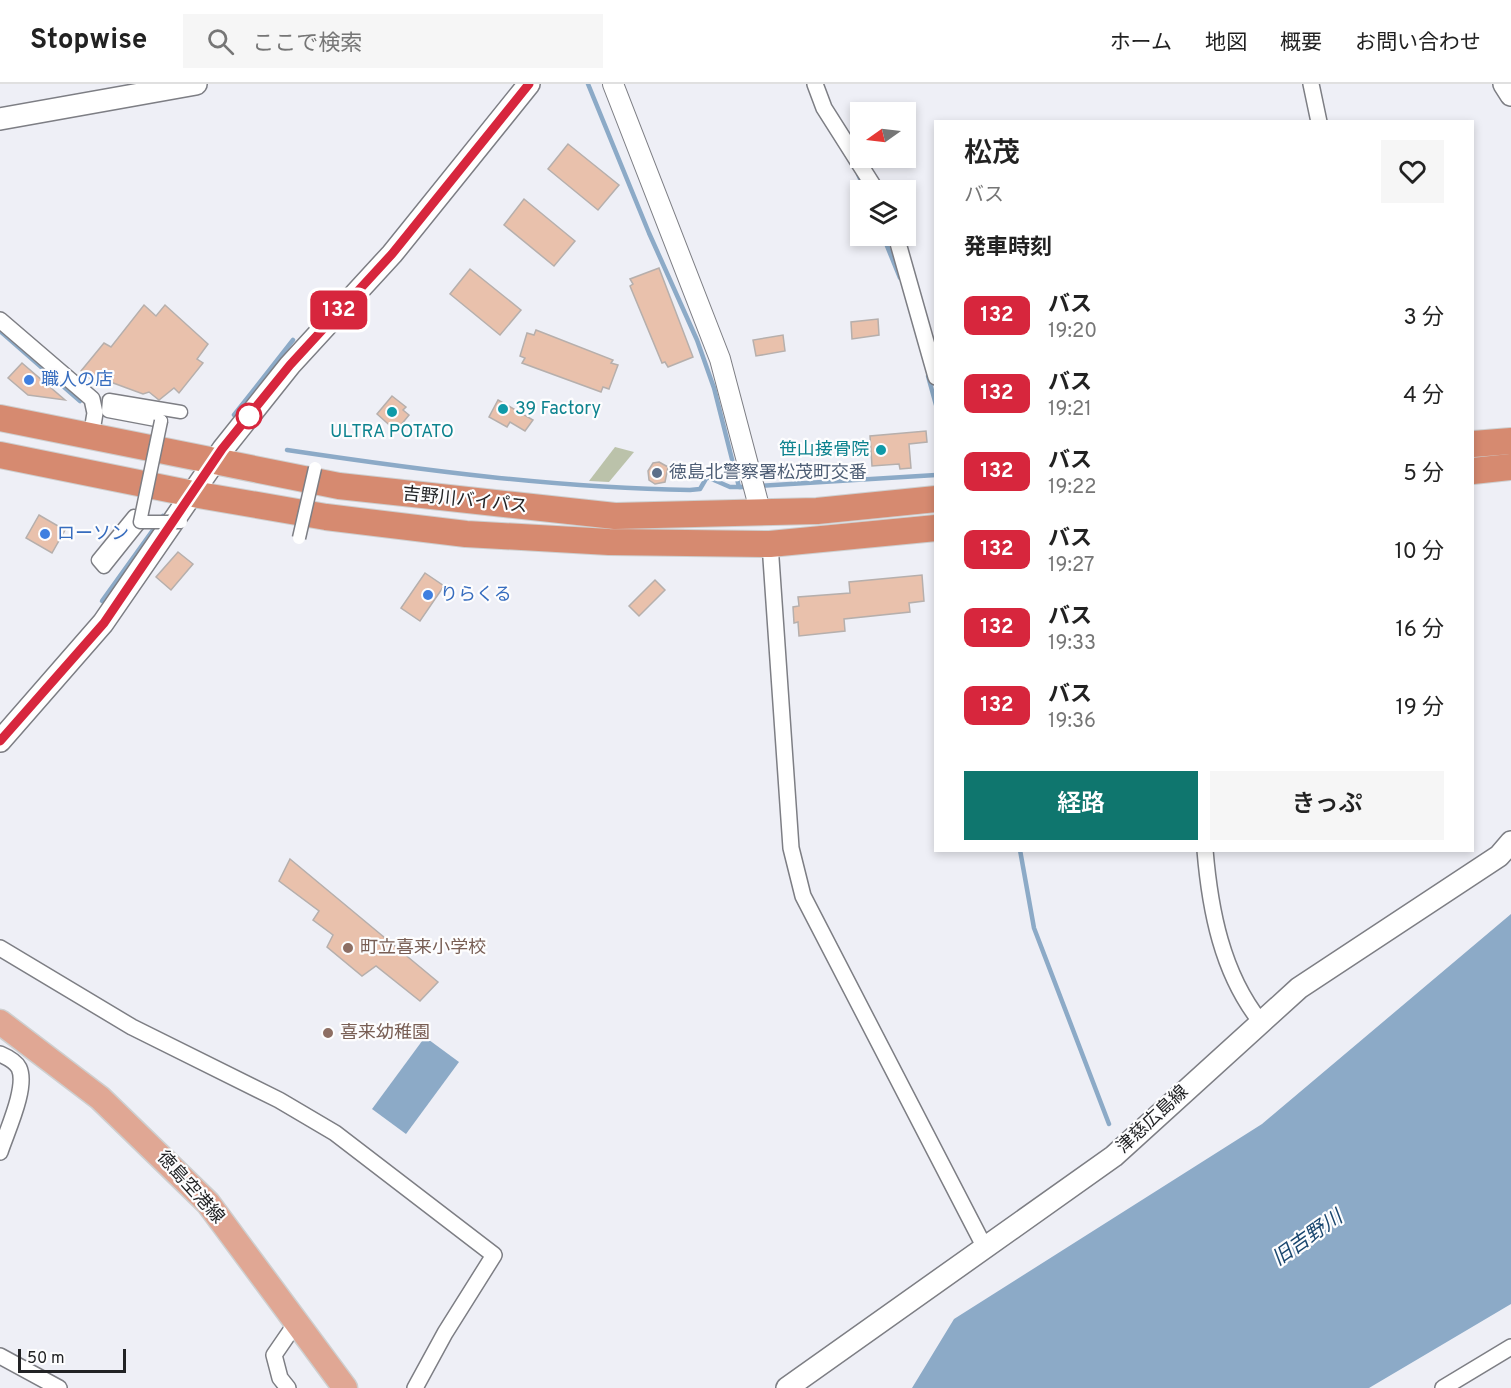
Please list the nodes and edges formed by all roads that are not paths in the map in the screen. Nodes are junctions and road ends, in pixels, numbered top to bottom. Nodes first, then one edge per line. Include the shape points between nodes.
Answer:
1 (196, 84) edge
2 (529, 84) edge
3 (613, 84) edge
4 (815, 84) edge
5 (1311, 84) edge
6 (1504, 84) edge
7 (1511, 95) edge
8 (0, 119) edge
9 (1319, 120) edge
10 (870, 180) edge
11 (899, 246) edge
12 (0, 320) edge
13 (934, 370) edge
14 (181, 412) dead end
15 (0, 418) edge
16 (92, 437) junction
17 (1511, 441) edge
18 (1474, 444) edge
19 (0, 455) edge
20 (214, 462) junction
21 (1511, 467) edge
22 (315, 468) dead end
23 (1474, 471) edge
24 (193, 494) junction
25 (934, 499) edge
26 (761, 514) junction
27 (182, 522) dead end
28 (934, 528) edge
29 (299, 538) dead end
30 (770, 544) junction
31 (0, 741) edge
32 (1511, 842) edge
33 (1205, 852) edge
34 (0, 948) edge
35 (1260, 1021) junction
36 (0, 1022) edge
37 (0, 1054) edge
38 (0, 1152) edge
39 (984, 1246) junction
40 (296, 1323) junction
41 (1511, 1347) edge
42 (0, 1356) edge
43 (59, 1388) edge
44 (288, 1388) edge
45 (345, 1388) edge
46 (415, 1388) edge
47 (787, 1388) edge
48 (1443, 1388) edge

1 - 8 main road
2 - 20 main road via 392,254 290,365
3 - 26 street via 720,358
4 - 10 street via 824,108
5 - 9 street
6 - 7 main road
11 - 13 street
12 - 16 street via 92,399
14 - 27 street, bridge via 109,400 108,411 161,421 137,519
15 - 16 highway, 吉野川バイパス
16 - 20 highway, 吉野川バイパス
17 - 18 highway
19 - 24 highway, 吉野川バイパス
20 - 24 main road
20 - 26 highway, 吉野川バイパス via 339,486 604,515
21 - 23 highway
22 - 29 street, bridge
24 - 30 highway, 吉野川バイパス via 326,517 466,534 609,542
24 - 31 main road via 104,623
25 - 26 highway, 吉野川バイパス
28 - 30 highway, 吉野川バイパス
30 - 39 street via 791,848 802,896
32 - 35 main road, 津慈広島線 via 1499,856 1299,988
33 - 35 street via 1218,938 1245,1001
34 - 46 street via 132,1027 279,1100 335,1133 495,1255
35 - 39 main road, 津慈広島線 via 1114,1156
36 - 40 main road, 徳島空港線 via 100,1098 157,1150 208,1203
37 - 38 street via 18,1065 21,1074 19,1096
39 - 47 main road, 津慈広島線
40 - 44 street via 274,1355 280,1378
40 - 45 main road, 徳島空港線
41 - 48 street
42 - 43 street

